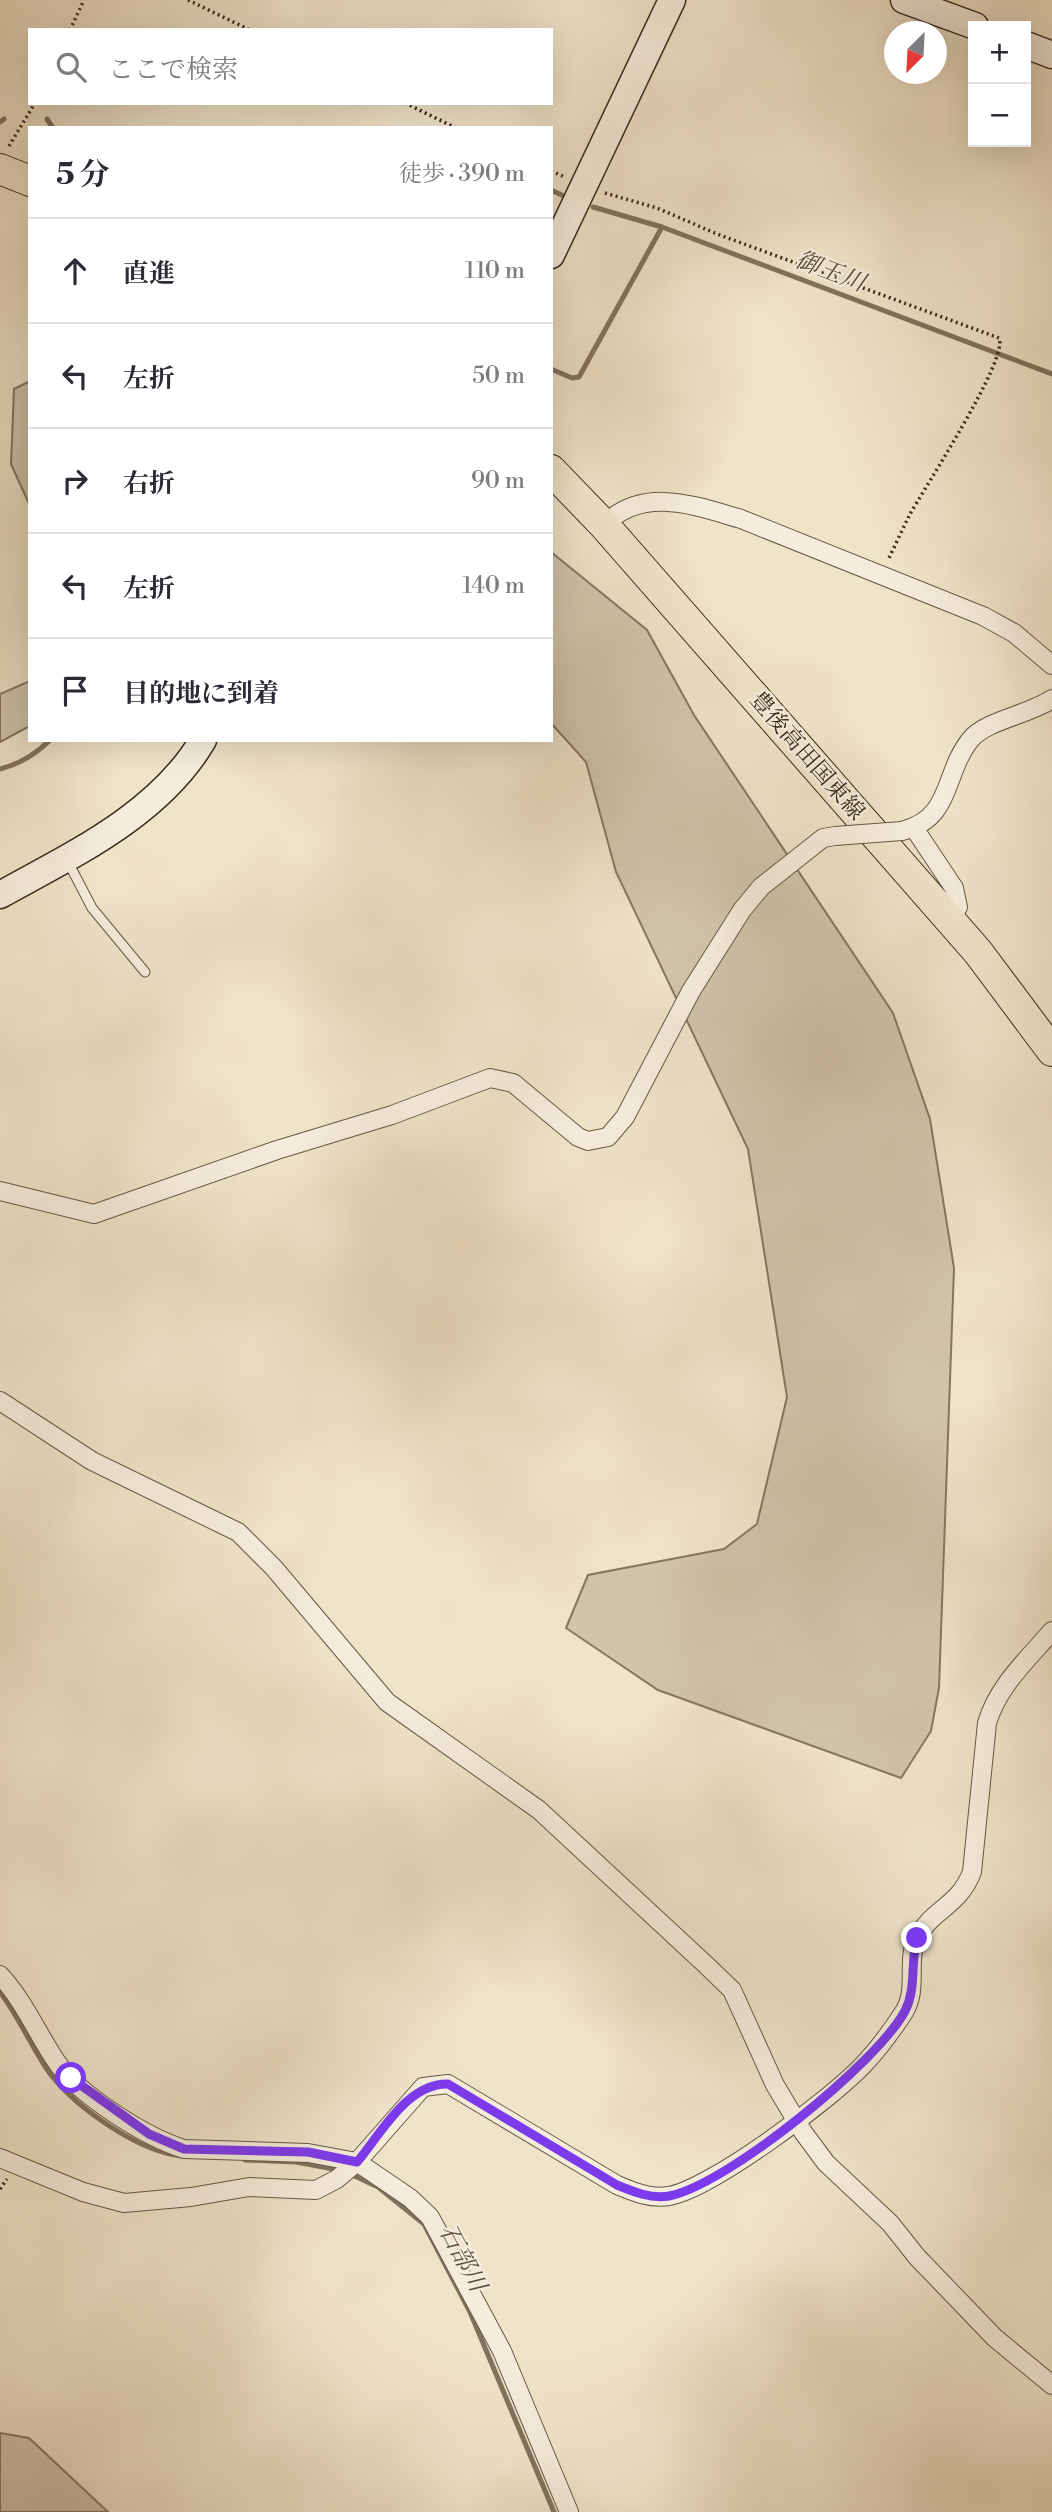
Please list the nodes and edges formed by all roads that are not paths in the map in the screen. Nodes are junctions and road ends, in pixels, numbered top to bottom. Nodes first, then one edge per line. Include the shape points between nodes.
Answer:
1 (672, 0) edge
2 (905, 0) edge
3 (968, 23) edge
4 (1031, 47) edge
5 (1052, 55) edge
6 (3, 159) edge
7 (28, 179) edge
8 (553, 251) edge
9 (553, 472) edge
10 (604, 525) junction
11 (1052, 665) edge
12 (1052, 699) edge
13 (202, 742) edge
14 (908, 829) junction
15 (66, 858) junction
16 (0, 895) edge
17 (950, 921) junction
18 (145, 972) dead end
19 (1052, 1051) edge
20 (0, 1191) edge
21 (3, 1408) edge
22 (1052, 1632) edge
23 (0, 1975) edge
24 (795, 2120) junction
25 (0, 2158) edge
26 (348, 2170) junction
27 (1052, 2385) edge
28 (569, 2512) edge

1 - 8 street
2 - 3 street
4 - 5 street
6 - 7 main road
9 - 10 main road, 豊後高田国東線
10 - 11 street via 614,514 641,502 703,508 779,533 983,616 1014,633
10 - 17 main road, 豊後高田国東線
12 - 14 street via 969,741 937,809 926,821
13 - 15 street via 148,802
14 - 17 street via 954,888 958,907
14 - 20 street, bridge via 822,838 761,887 691,991 625,1117 608,1137 588,1141 578,1137 513,1083 490,1078 94,1214
15 - 16 street
15 - 18 lane via 92,908
17 - 19 main road, 豊後高田国東線
21 - 24 street via 92,1461 219,1522 256,1546 387,1702 540,1810 732,1990
22 - 24 street via 992,1707 986,1723 972,1872 956,1900 917,1938 914,1989 904,2012 864,2064
23 - 26 street via 71,2078 165,2143 184,2149 308,2152
24 - 26 street via 702,2184 667,2196 644,2195 617,2185 460,2089 434,2083 412,2096
24 - 27 street via 826,2162 890,2223 986,2329
25 - 26 street via 83,2192 124,2203 249,2186 316,2190
26 - 28 street via 410,2198 430,2217 502,2351

